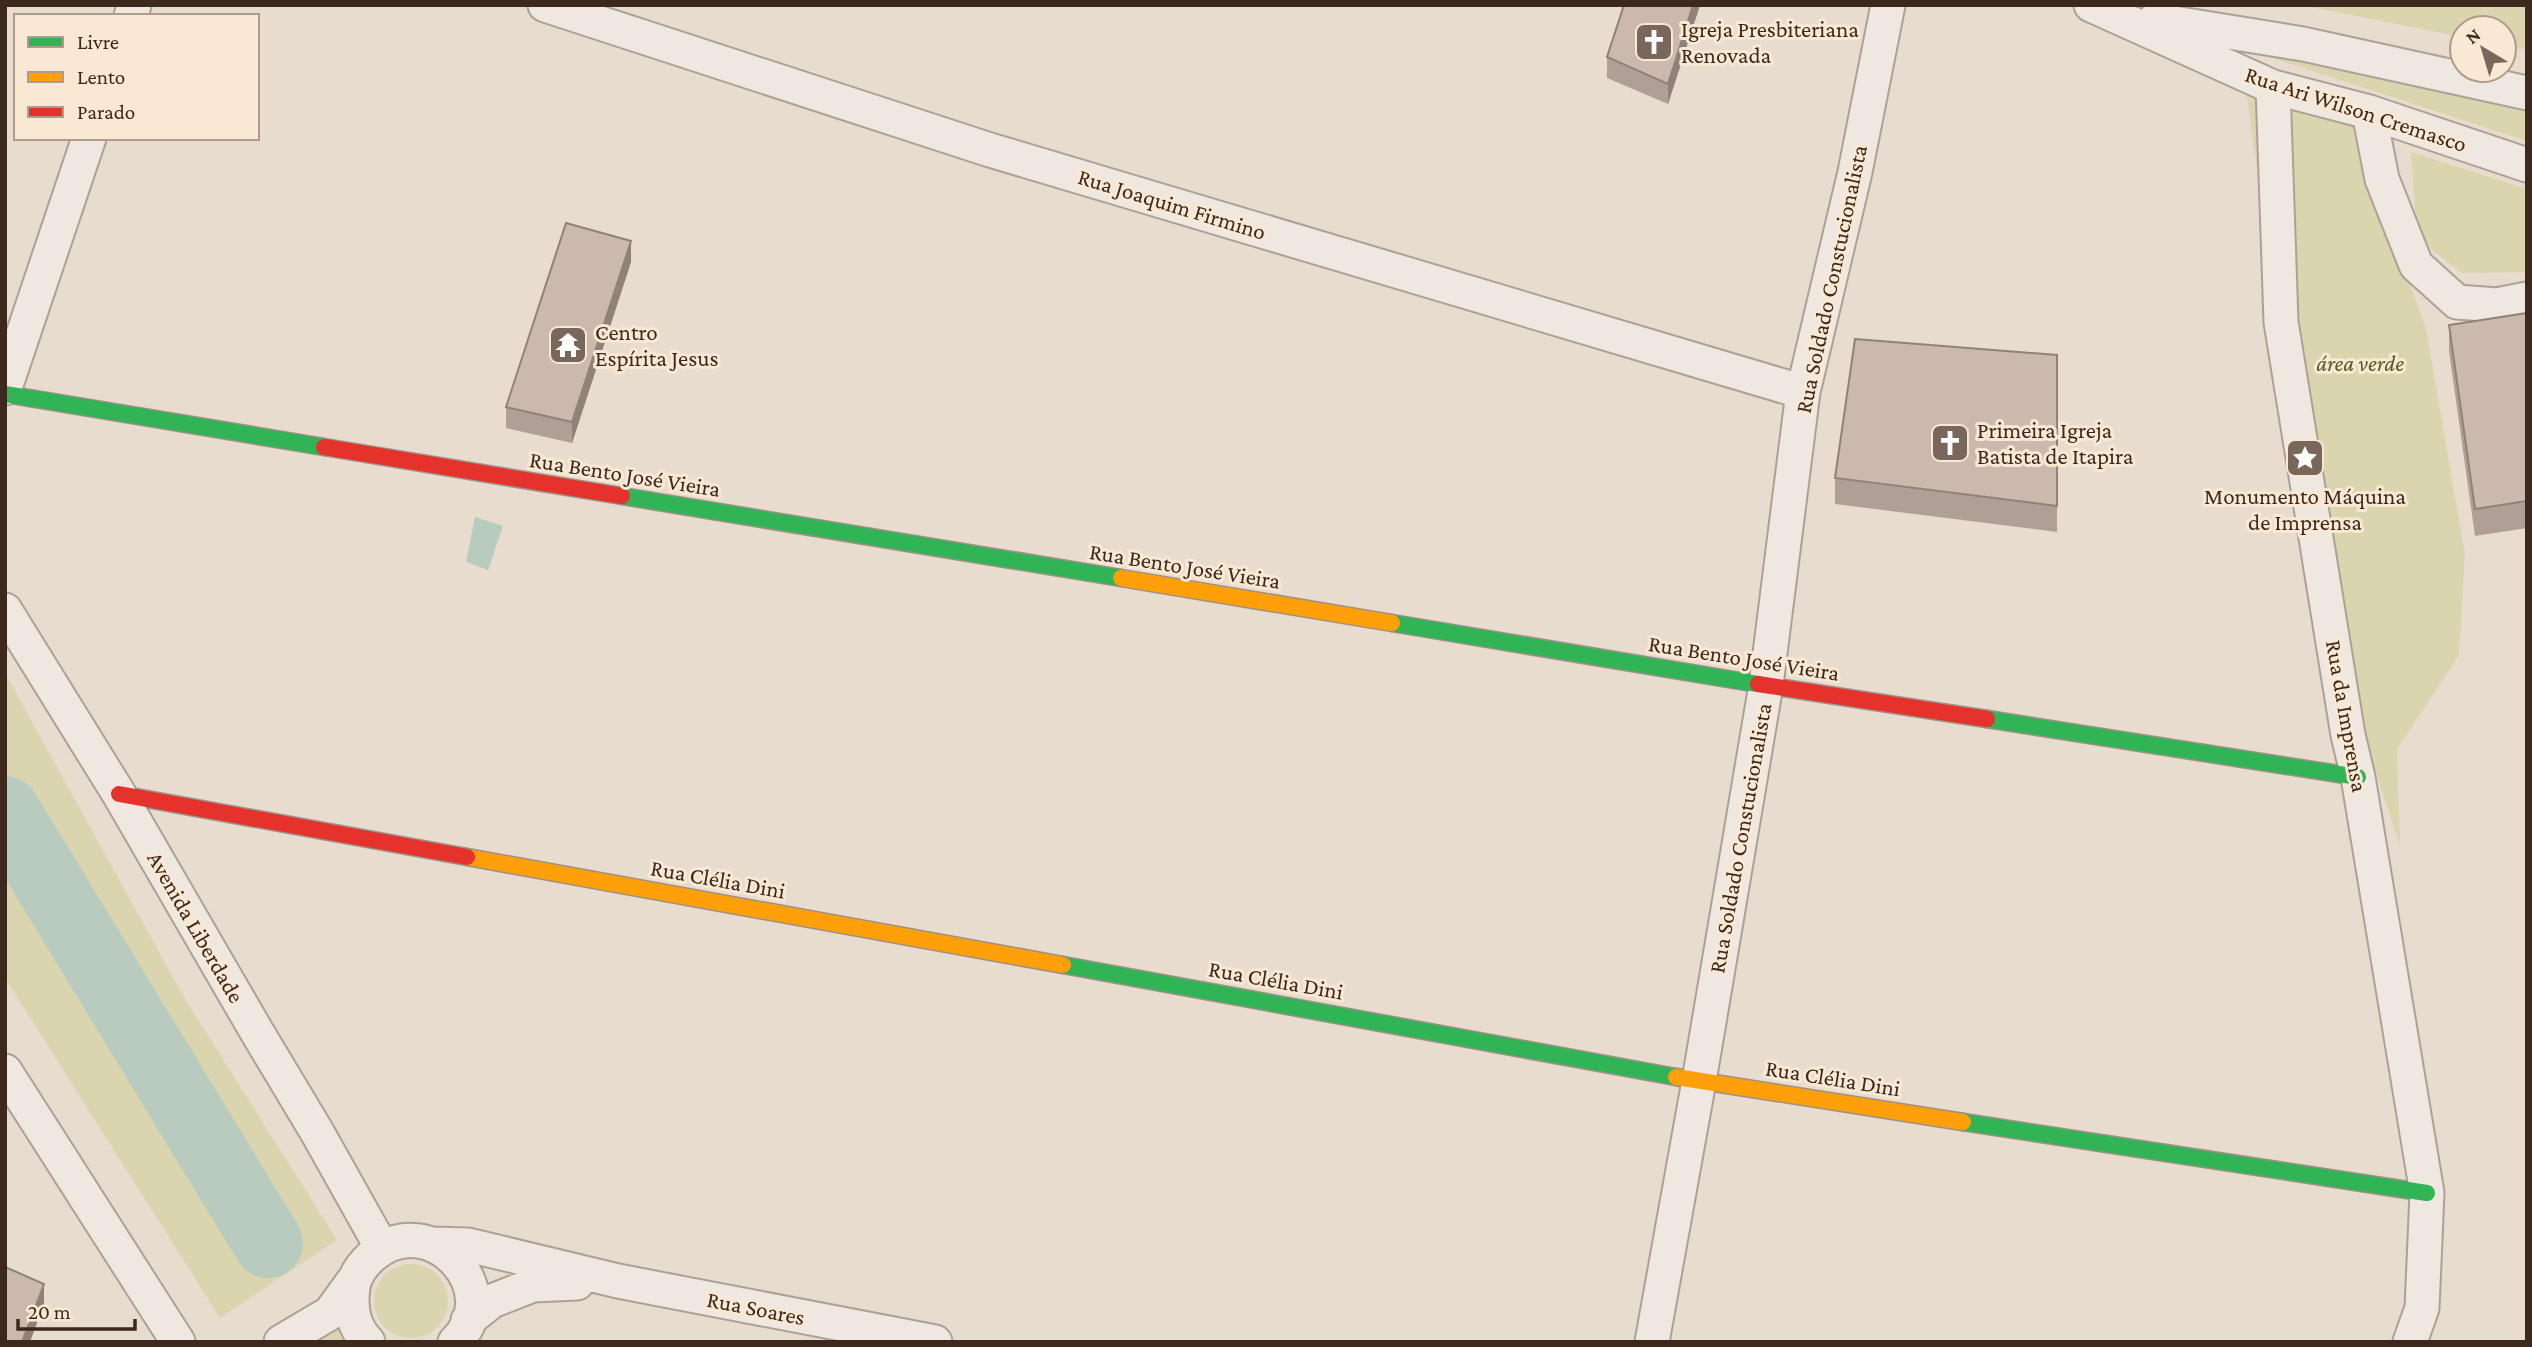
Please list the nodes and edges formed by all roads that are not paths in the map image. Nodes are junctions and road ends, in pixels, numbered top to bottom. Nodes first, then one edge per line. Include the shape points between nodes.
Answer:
1 (545, 5) edge
2 (1888, 5) edge
3 (2101, 9) edge
4 (2273, 87) junction
5 (2527, 93) edge
6 (2369, 113) junction
7 (88, 140) edge
8 (2527, 165) edge
9 (2527, 299) edge
10 (5, 388) edge
11 (1803, 393) junction
12 (5, 394) edge
13 (5, 610) edge
14 (1766, 685) junction
15 (2358, 777) junction
16 (119, 793) junction
17 (5, 1071) edge
18 (1699, 1081) junction
19 (2427, 1192) junction
20 (432, 1244) junction
21 (382, 1248) junction
22 (354, 1280) junction
23 (618, 1281) junction
24 (462, 1331) edge
25 (177, 1342) edge
26 (281, 1342) edge
27 (368, 1342) edge
28 (935, 1342) edge
29 (1652, 1342) edge
30 (2410, 1342) edge

1 - 11 street, Rua Joaquim Firmino via 990,150
2 - 11 street, Rua Soldado Constucionalista via 1855,172
3 - 4 street, Rua Ari Wilson Cremasco
3 - 5 street, Rua Ari Wilson Cremasco via 2303,44
4 - 6 street, Rua Ari Wilson Cremasco
4 - 15 street, Rua da Imprensa via 2281,322
6 - 8 street, Rua Ari Wilson Cremasco
6 - 9 street via 2382,178 2416,265 2457,302 2497,305
7 - 10 street
11 - 14 street, Rua Soldado Constucionalista
12 - 14 street, Rua Bento José Vieira
13 - 16 street, Avenida Liberdade
14 - 15 street, Rua Bento José Vieira
14 - 18 street, Rua Soldado Constucionalista
15 - 19 street, Rua da Imprensa
16 - 18 street, Rua Clélia Dini
16 - 21 street, Avenida Liberdade
17 - 25 street
18 - 19 street, Rua Clélia Dini
18 - 29 street, Rua Soldado Constucionalista
19 - 30 street, Rua da Imprensa via 2422,1308
20 - 21 street via 414,1240
20 - 23 street via 468,1245
20 - 24 street via 461,1266 469,1283 472,1302
21 - 22 street via 364,1263
22 - 26 street via 330,1313
22 - 27 street via 353,1319
23 - 24 street via 533,1285 492,1301
23 - 28 street, Rua Soares

